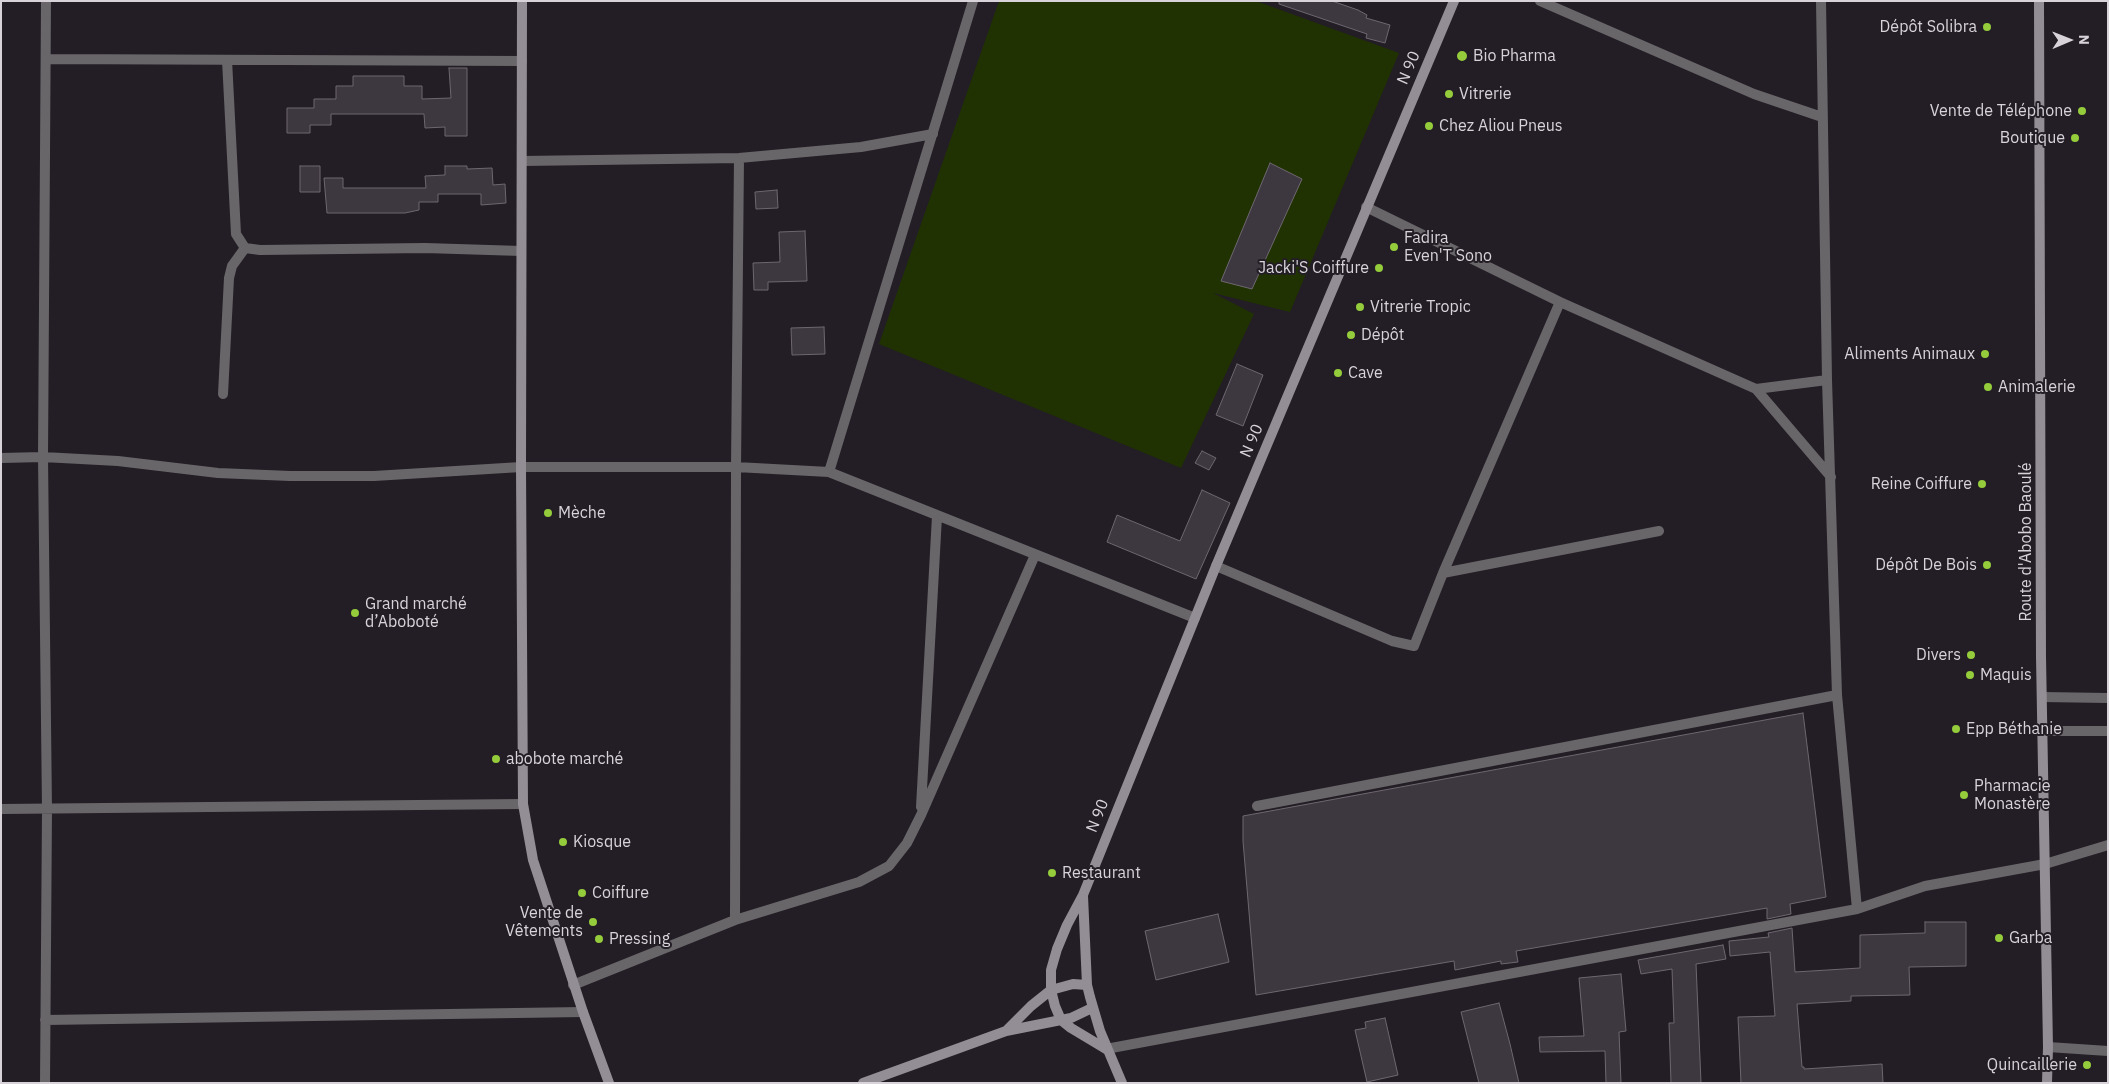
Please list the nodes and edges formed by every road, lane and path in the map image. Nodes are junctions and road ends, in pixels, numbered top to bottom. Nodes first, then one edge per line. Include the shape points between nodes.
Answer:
1 (46, 1) edge
2 (522, 1) edge
3 (973, 1) edge
4 (1454, 1) edge
5 (1540, 1) edge
6 (1821, 1) edge
7 (2038, 1) edge
8 (46, 59) junction
9 (227, 60) junction
10 (522, 61) junction
11 (1822, 117) junction
12 (933, 134) junction
13 (739, 158) junction
14 (522, 161) junction
15 (1366, 207) junction
16 (245, 248) junction
17 (521, 251) junction
18 (1560, 302) junction
19 (1827, 380) junction
20 (1756, 388) junction
21 (223, 394) dead end
22 (44, 457) junction
23 (1, 458) edge
24 (521, 467) junction
25 (736, 467) junction
26 (829, 472) junction
27 (1831, 477) junction
28 (937, 516) junction
29 (1659, 531) dead end
30 (1034, 555) junction
31 (1216, 566) junction
32 (1443, 574) junction
33 (1195, 618) junction
34 (1837, 695) junction
35 (2042, 696) junction
36 (2108, 698) edge
37 (2042, 731) junction
38 (2108, 731) edge
39 (523, 804) junction
40 (1257, 806) dead end
41 (1, 809) edge
42 (48, 810) junction
43 (921, 815) junction
44 (2108, 846) edge
45 (2044, 864) junction
46 (1083, 895) junction
47 (1857, 909) junction
48 (736, 920) junction
49 (573, 984) junction
50 (1087, 985) junction
51 (1052, 990) junction
52 (1092, 1008) junction
53 (583, 1012) junction
54 (45, 1020) junction
55 (1061, 1020) junction
56 (1006, 1031) junction
57 (2048, 1047) junction
58 (1106, 1049) junction
59 (2108, 1051) edge
60 (45, 1083) edge
61 (609, 1083) edge
62 (863, 1083) edge
63 (1122, 1083) edge
64 (2047, 1083) edge

1 - 8 street
2 - 10 street
3 - 12 street
4 - 15 street, N 90
5 - 11 street via 1754,94
6 - 11 street
7 - 35 street, Route d'Abobo Baoulé
8 - 9 street
8 - 22 street
9 - 10 street
9 - 16 street via 236,234
10 - 14 street
11 - 19 street
12 - 13 street via 861,147
12 - 26 street
13 - 14 street
13 - 25 street
14 - 17 street
15 - 18 street
15 - 31 street, N 90
16 - 17 street
16 - 21 street via 232,266 229,278
17 - 24 street
18 - 20 street
18 - 32 street
19 - 20 street
19 - 27 street
20 - 27 street
22 - 23 street
22 - 24 street via 118,461 218,473 290,476 374,476
22 - 42 street
24 - 25 street
24 - 39 street
25 - 26 street
25 - 48 street
26 - 28 street
27 - 34 street
28 - 30 street
28 - 43 street
29 - 32 street
30 - 33 street
30 - 43 street
31 - 32 street via 1392,641 1414,646
31 - 33 street, N 90
33 - 46 street, N 90
34 - 40 street
34 - 47 street
35 - 36 street
35 - 37 street, Route d'Abobo Baoulé
37 - 38 street
37 - 45 street, Route d'Abobo Baoulé
39 - 42 street
39 - 49 street via 533,860
41 - 42 street
42 - 54 street
43 - 48 street via 907,843 889,866 859,882
44 - 45 street
45 - 47 street via 1925,886
45 - 57 street, Route d'Abobo Baoulé
46 - 50 street, N 90
46 - 51 street, N 90 via 1057,948
47 - 58 street
48 - 49 street
49 - 53 street
50 - 51 street via 1073,984
50 - 52 street, N 90
51 - 55 street, N 90
51 - 56 street
52 - 55 street
52 - 58 street, N 90
53 - 54 street
53 - 61 street
54 - 60 street
55 - 56 street
55 - 58 street
56 - 62 street
57 - 59 street
57 - 64 street, Route d'Abobo Baoulé
58 - 63 street, N 90

